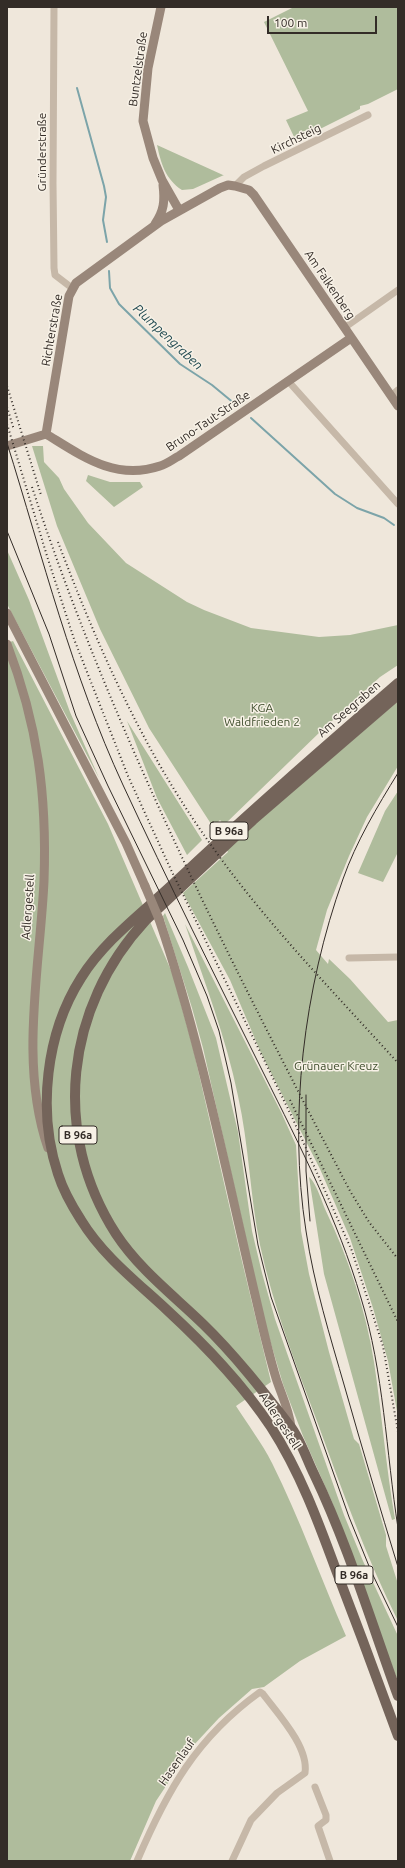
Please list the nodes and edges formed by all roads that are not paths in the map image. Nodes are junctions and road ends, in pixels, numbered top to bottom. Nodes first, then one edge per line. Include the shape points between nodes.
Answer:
1 (54, 7) edge
2 (160, 7) edge
3 (368, 115) dead end
4 (162, 180) junction
5 (235, 186) junction
6 (179, 210) junction
7 (153, 227) junction
8 (72, 288) junction
9 (398, 290) edge
10 (344, 328) junction
11 (351, 338) junction
12 (289, 382) junction
13 (394, 393) edge
14 (398, 406) edge
15 (46, 434) junction
16 (7, 446) edge
17 (398, 504) edge
18 (7, 613) edge
19 (7, 644) edge
20 (398, 683) edge
21 (398, 695) edge
22 (320, 756) junction
23 (398, 957) edge
24 (349, 958) dead end
25 (57, 1173) junction
26 (291, 1427) junction
27 (386, 1663) junction
28 (372, 1668) junction
29 (398, 1696) edge
30 (398, 1736) edge
31 (315, 1787) dead end
32 (137, 1861) edge
33 (232, 1861) edge
34 (330, 1861) edge

1 - 8 street, Gründerstraße via 54,268 55,275
2 - 4 main road, Buntzelstraße via 148,68 143,121
3 - 5 street, Kirchsteig via 257,170
4 - 6 main road, Buntzelstraße
4 - 7 main road, Buntzelstraße via 165,199 163,210
5 - 6 main road, Richterstraße via 220,188
5 - 10 main road, Am Falkenberg via 249,190 254,195
6 - 7 main road, Richterstraße
7 - 8 main road, Richterstraße
8 - 15 main road, Richterstraße
9 - 10 street
10 - 11 main road, Am Falkenberg
11 - 12 main road, Bruno-Taut-Straße
11 - 13 main road, Am Falkenberg
12 - 15 main road, Bruno-Taut-Straße via 160,466 133,470 110,469
12 - 17 street
13 - 14 main road, Am Falkenberg
15 - 16 main road via 32,436
18 - 26 main road, Adlergestell, bridge via 126,843 159,919 185,999 256,1302
19 - 25 main road, Adlergestell via 30,712 42,780 44,883 34,998 33,1046 38,1104 44,1134
20 - 22 main road, Am Seegraben / B 96a
21 - 22 main road, Am Seegraben / B 96a
22 - 25 main road, Adlergestell / B 96a via 231,829 122,930 82,977 67,1004 49,1064 48,1121
22 - 26 main road, Adlergestell / B 96a via 132,935 116,957 92,1002 81,1040 75,1078 75,1114 83,1159 98,1200 116,1234 136,1260 238,1360
23 - 24 street
25 - 28 main road, Adlergestell / B 96a via 73,1206 94,1239 217,1358 244,1389 271,1428 314,1509
26 - 27 main road, Adlergestell / B 96a via 335,1522
27 - 28 main road
27 - 29 main road, Adlergestell / B 96a
28 - 30 main road, Adlergestell / B 96a
31 - 34 street via 326,1815 326,1820 318,1826
32 - 33 street, Hasenlauf via 164,1800 182,1771 220,1726 260,1692 294,1736 302,1751 305,1769 303,1776 277,1793 251,1820

